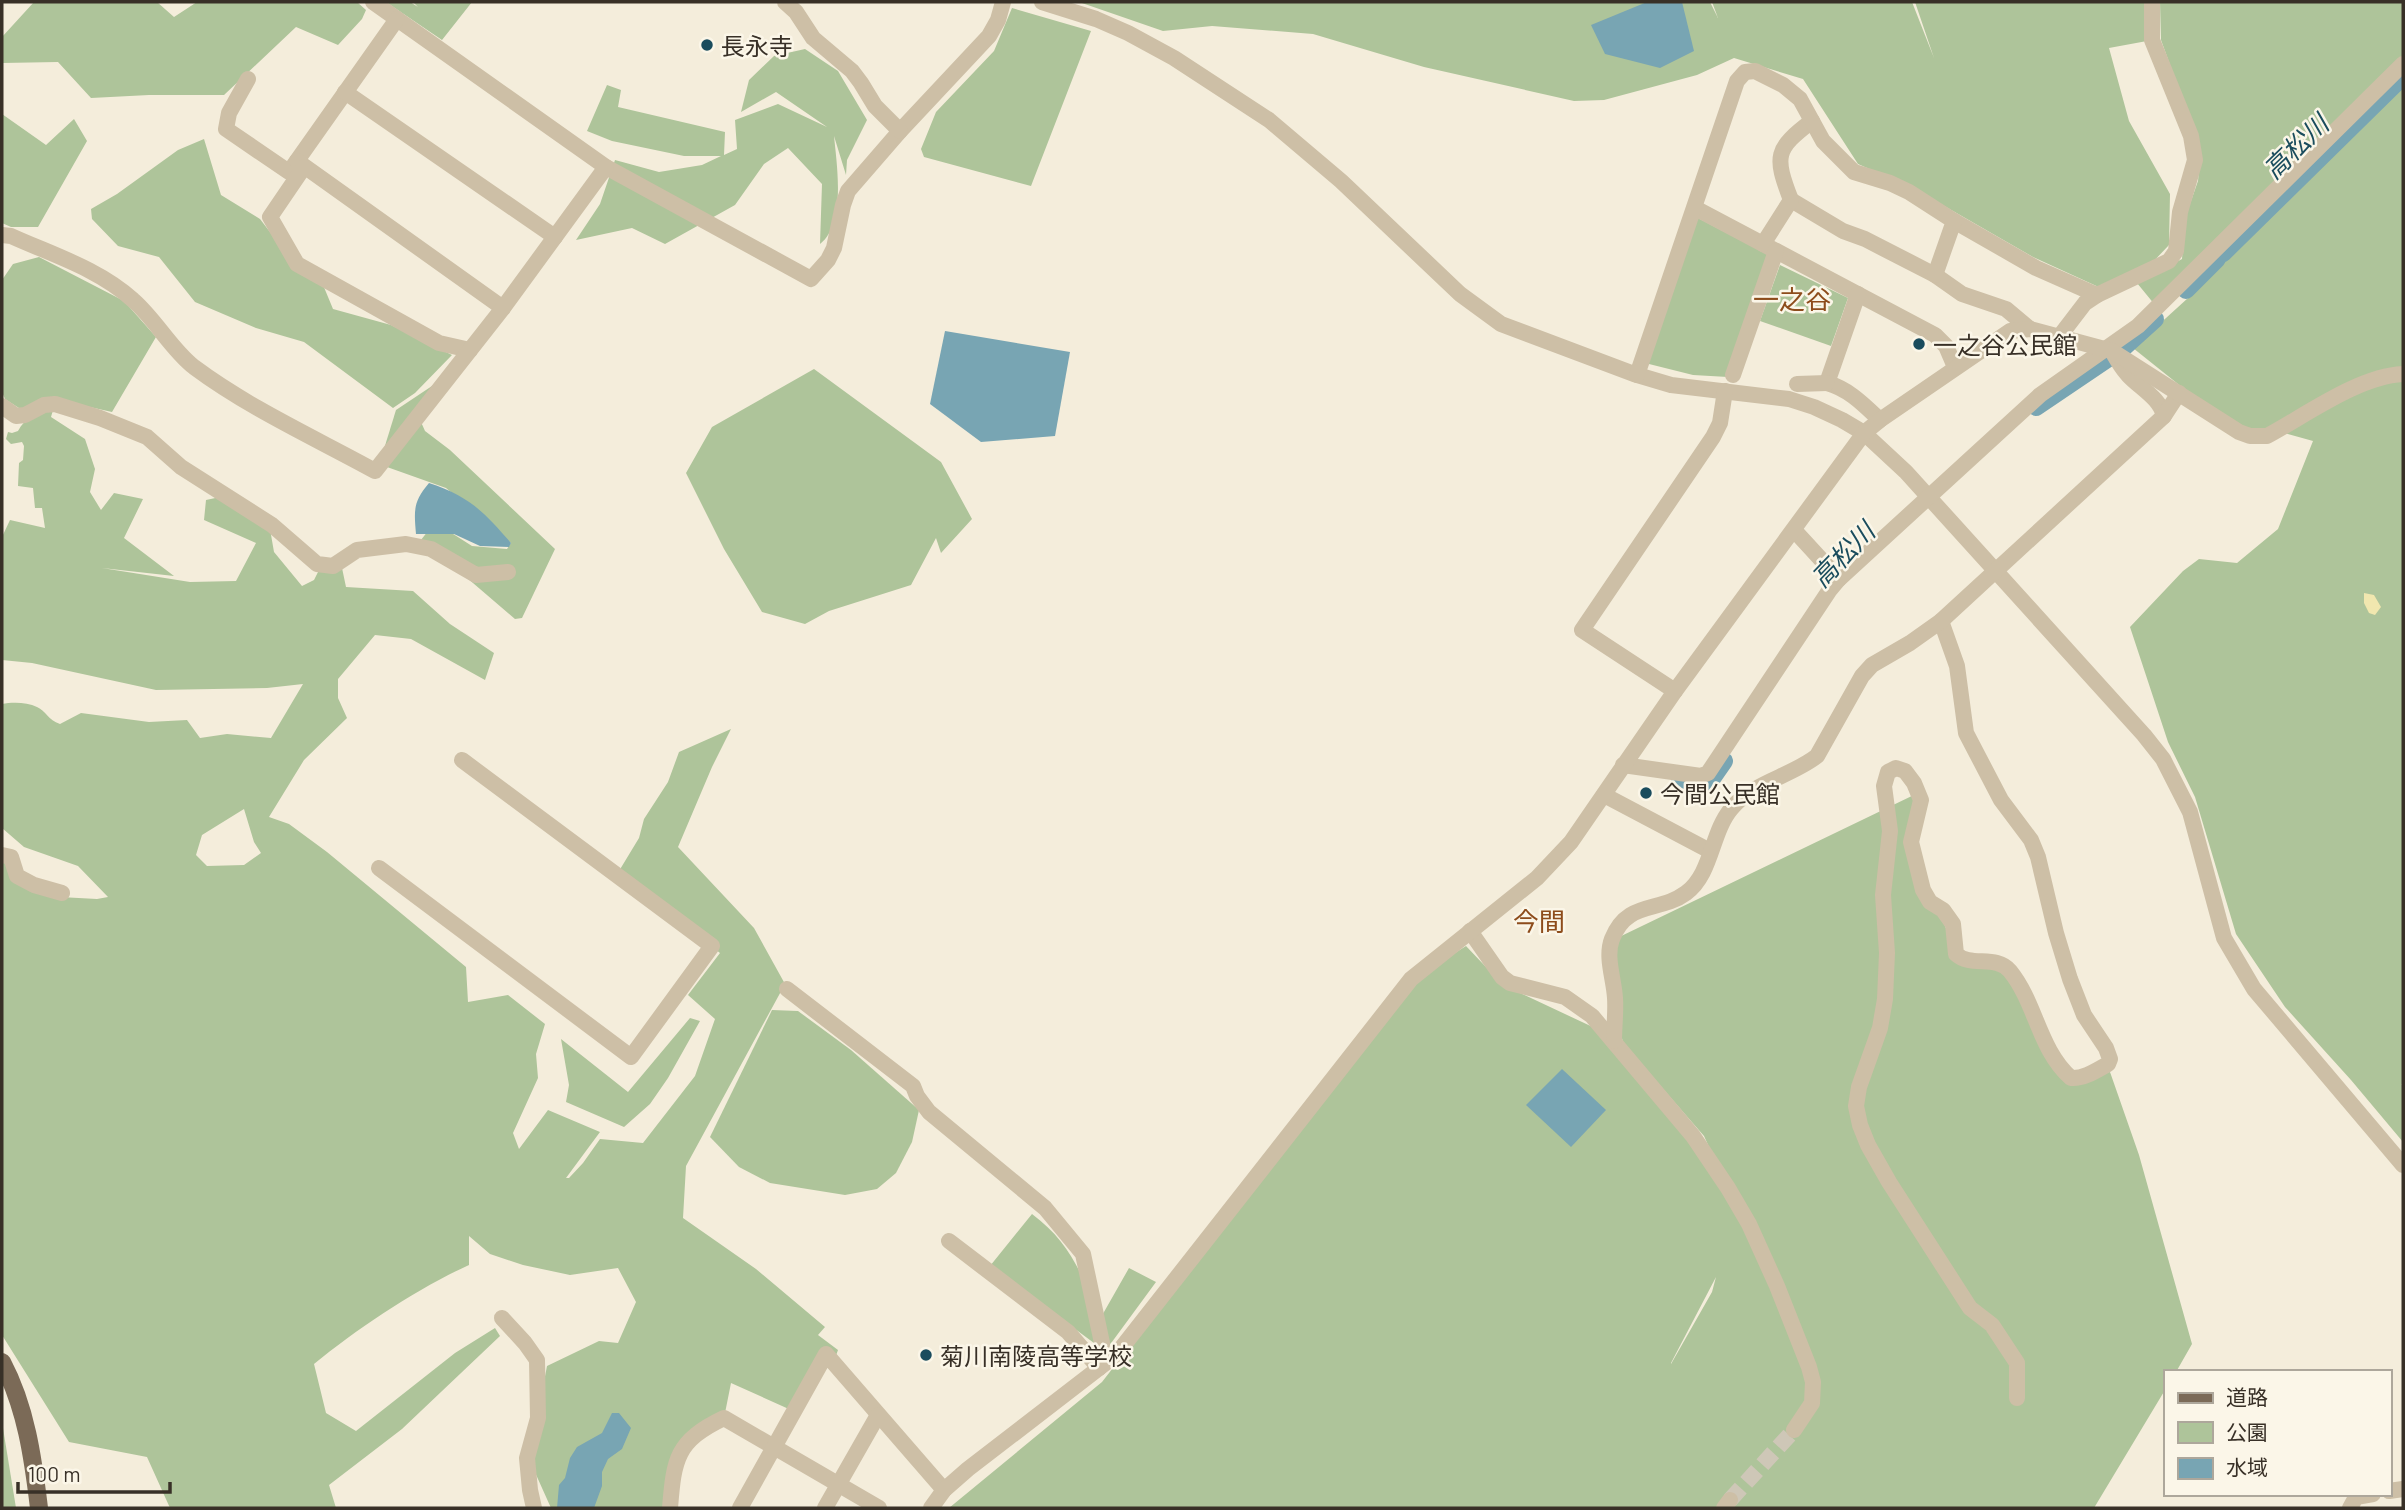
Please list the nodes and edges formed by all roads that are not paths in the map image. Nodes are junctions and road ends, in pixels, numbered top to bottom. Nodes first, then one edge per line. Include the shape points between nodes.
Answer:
1 (373, 2) edge
2 (785, 2) edge
3 (1003, 2) edge
4 (1042, 2) edge
5 (2152, 2) edge
6 (397, 19) junction
7 (2403, 64) edge
8 (247, 79) dead end
9 (345, 92) junction
10 (1812, 121) junction
11 (900, 131) junction
12 (300, 164) junction
13 (606, 166) junction
14 (1791, 200) junction
15 (1695, 208) junction
16 (1954, 221) junction
17 (2, 235) edge
18 (555, 237) junction
19 (1770, 248) junction
20 (1935, 275) junction
21 (1858, 294) junction
22 (2097, 295) junction
23 (503, 308) junction
24 (2029, 329) junction
25 (2059, 337) junction
26 (470, 349) junction
27 (2108, 349) junction
28 (1955, 367) junction
29 (2403, 374) edge
30 (1637, 375) junction
31 (1733, 375) dead end
32 (1827, 383) junction
33 (1797, 384) dead end
34 (1725, 391) junction
35 (2179, 393) junction
36 (2, 407) edge
37 (2164, 416) junction
38 (1880, 420) junction
39 (1864, 433) junction
40 (1932, 500) junction
41 (1794, 530) junction
42 (508, 572) dead end
43 (1996, 572) junction
44 (1839, 579) junction
45 (1941, 621) junction
46 (1675, 691) junction
47 (461, 760) dead end
48 (1623, 765) junction
49 (1604, 796) junction
50 (1710, 851) junction
51 (2, 855) edge
52 (379, 868) dead end
53 (61, 893) dead end
54 (1470, 931) junction
55 (786, 989) dead end
56 (1614, 1041) junction
57 (2403, 1165) edge
58 (949, 1241) dead end
59 (502, 1318) dead end
60 (2, 1362) edge
61 (1099, 1368) junction
62 (2017, 1398) dead end
63 (878, 1415) junction
64 (1794, 1430) tunnel mouth
65 (774, 1446) junction
66 (838, 1485) junction
67 (944, 1490) junction
68 (2362, 1496) edge
69 (39, 1508) edge
70 (534, 1508) edge
71 (670, 1508) edge
72 (740, 1508) edge
73 (825, 1508) edge
74 (879, 1508) edge
75 (931, 1508) edge
76 (2350, 1508) edge

1 - 6 street
2 - 11 street via 813,38 852,71 874,106
3 - 11 street via 989,36
4 - 30 street via 1128,33 1269,120 1460,294 1501,324
5 - 22 street via 2152,40 2191,136 2196,160 2180,212 2176,251 2169,261
6 - 9 street
6 - 13 street
7 - 27 street via 2138,326
8 - 12 street via 226,129 289,172
9 - 12 street
9 - 18 street
10 - 14 street via 1786,141 1781,155
10 - 15 street via 1801,99 1783,85 1755,71 1745,72 1737,80
10 - 16 street via 1823,141 1854,173 1909,192
11 - 13 street via 848,191 834,248 811,279
12 - 23 street
12 - 26 street via 270,217 297,264 439,343
13 - 18 street
14 - 19 street
14 - 20 street
15 - 19 street
15 - 30 street
16 - 20 street
16 - 22 street via 2036,268
17 - 26 street via 112,282 191,365 375,471
18 - 23 street
19 - 21 street
19 - 31 street
20 - 24 street via 1962,293 2006,309
21 - 28 street via 1935,335
21 - 32 street
22 - 25 street via 2085,303
23 - 26 street
24 - 25 street
24 - 28 street via 2010,331
25 - 27 street
27 - 35 street
27 - 37 street via 2162,406
27 - 40 street via 2040,395
28 - 38 street
29 - 35 street via 2365,382 2259,437 2239,432
30 - 34 street via 1671,385
32 - 33 street
32 - 38 street via 1853,396
34 - 39 street via 1789,399
34 - 46 street via 1713,437 1582,630
35 - 37 street
36 - 42 street via 16,416 55,404 147,437 181,467 272,525 317,564 333,566 357,550 406,544 431,549 476,575
37 - 43 street
38 - 39 street
39 - 40 street
39 - 41 street
40 - 43 street
40 - 44 street
41 - 44 street
41 - 46 street
43 - 45 street
43 - 57 street via 2163,759 2190,812 2224,938 2235,960 2254,989
44 - 48 street via 1708,773 1701,776
45 - 50 street via 1872,666 1817,756 1741,798 1721,824
45 - 62 street via 1957,666 1966,733 2001,800 2031,840 2070,979 2084,1016 2110,1059 2080,1079 2071,1078 2053,1058 2009,970 1998,962 1962,959 1956,954 1953,924 1923,890 1911,842 1921,800 1905,771 1896,768 1888,772 1884,786 1890,831 1883,895 1885,999 1856,1106 1868,1145 1889,1182 1970,1308 1992,1325 2017,1363
46 - 48 street
47 - 52 street via 712,946 631,1057
48 - 49 street
49 - 50 street
49 - 54 street via 1555,861
50 - 56 street via 1692,889 1681,897 1639,909 1616,930 1609,953 1616,999
51 - 53 street via 11,857 18,876
54 - 56 street via 1502,977 1564,998 1592,1016
54 - 61 street via 1411,979 1142,1324
55 - 61 street via 913,1086 929,1112 1045,1208 1083,1254 1102,1343
56 - 64 street via 1693,1136 1749,1224 1813,1382 1812,1403
58 - 61 street via 1068,1332
59 - 70 street via 537,1360 538,1418 527,1458
60 - 69 main road via 32,1446
61 - 67 street
63 - 65 street via 826,1354
63 - 66 street
63 - 67 street
65 - 66 street
65 - 71 street via 723,1418 704,1428 684,1447 676,1463
65 - 72 street
66 - 73 street
66 - 74 street
67 - 75 street
68 - 76 street

